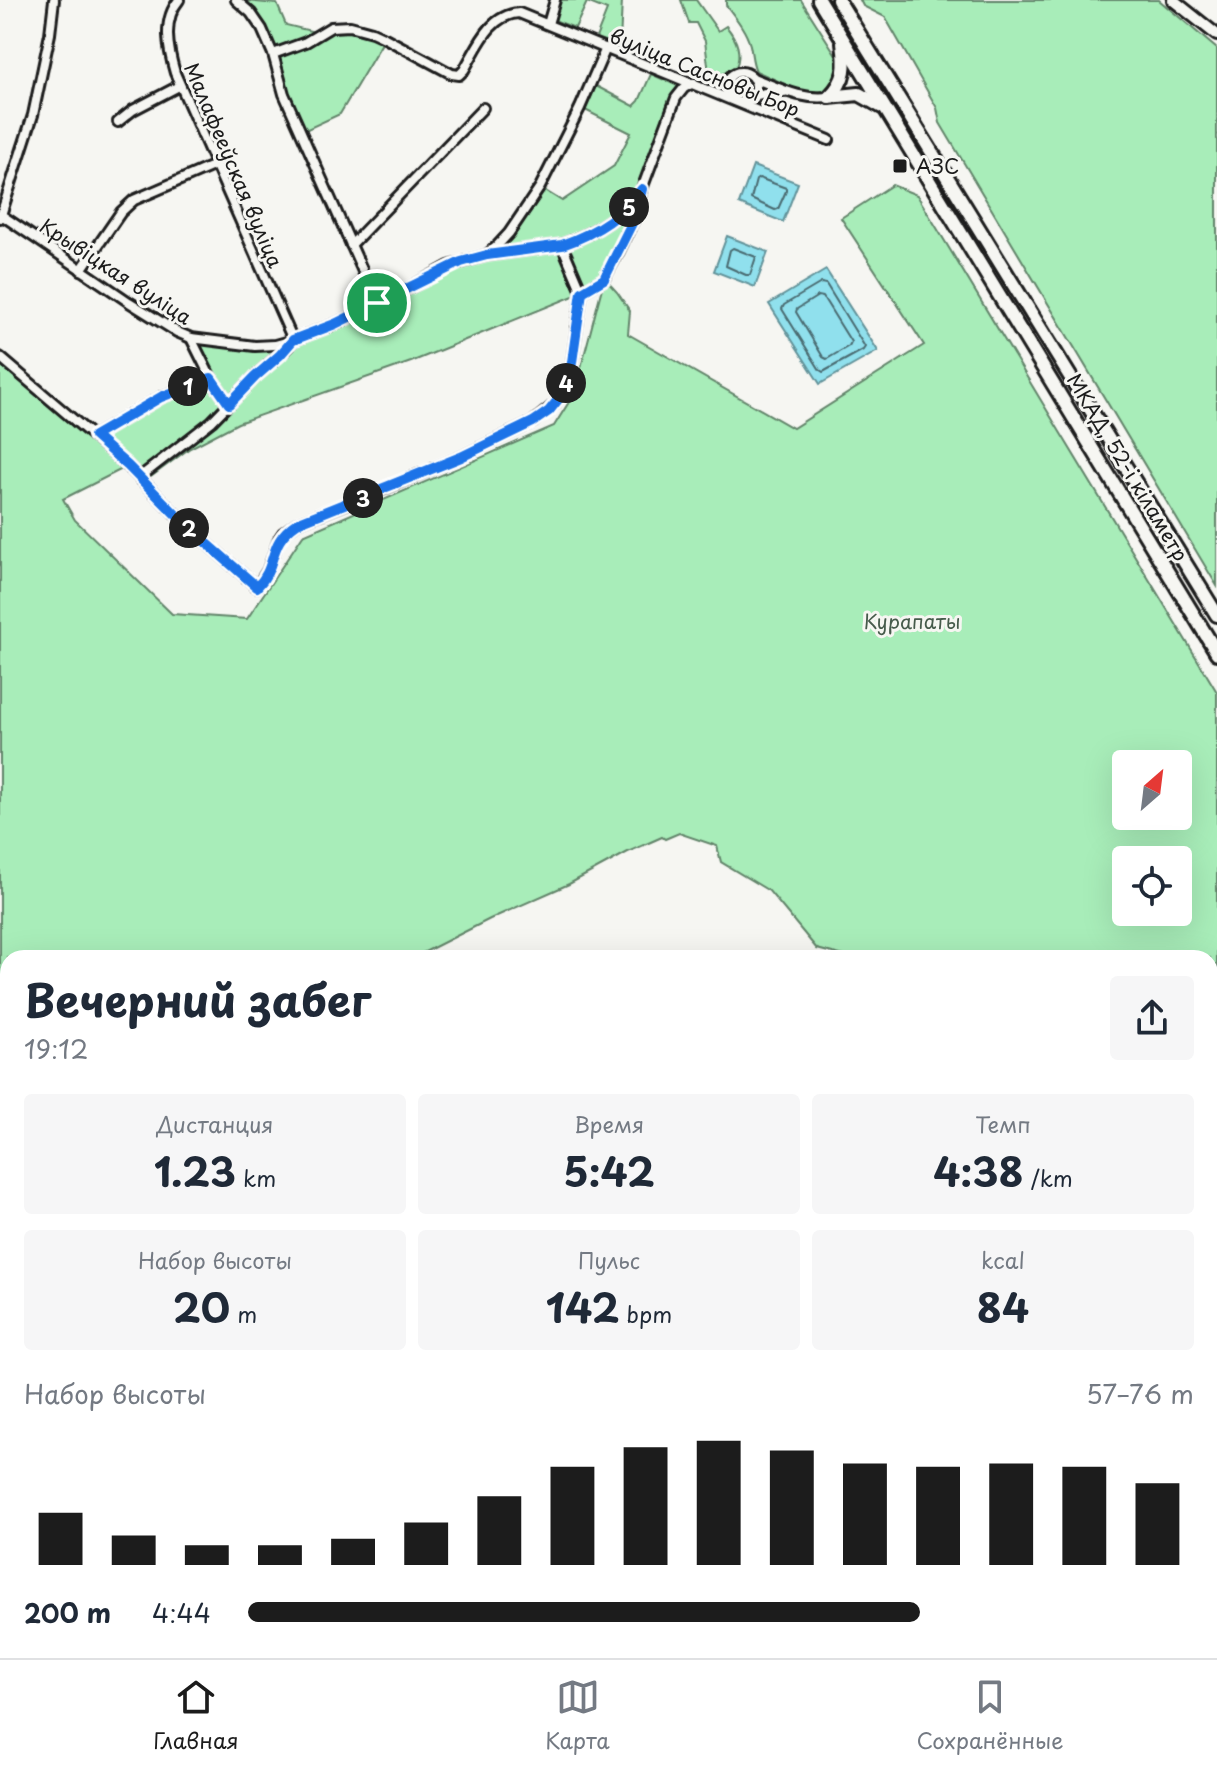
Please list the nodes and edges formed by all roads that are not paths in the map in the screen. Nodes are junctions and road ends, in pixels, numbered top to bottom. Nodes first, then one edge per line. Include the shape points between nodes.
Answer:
1 (54, 0) edge
2 (179, 0) edge
3 (236, 0) edge
4 (555, 0) edge
5 (819, 0) edge
6 (838, 0) edge
7 (1173, 0) edge
8 (548, 24) junction
9 (842, 35) junction
10 (1217, 35) edge
11 (606, 48) junction
12 (273, 54) junction
13 (752, 77) junction
14 (729, 78) junction
15 (693, 83) junction
16 (179, 86) junction
17 (705, 88) junction
18 (788, 92) junction
19 (753, 96) junction
20 (829, 97) junction
21 (735, 101) junction
22 (483, 108) dead end
23 (886, 110) junction
24 (765, 114) junction
25 (118, 122) dead end
26 (829, 140) dead end
27 (215, 165) junction
28 (642, 189) junction
29 (1, 216) edge
30 (351, 245) junction
31 (562, 245) junction
32 (487, 255) junction
33 (81, 270) junction
34 (582, 292) junction
35 (377, 303) junction
36 (191, 338) junction
37 (293, 340) junction
38 (0, 357) edge
39 (211, 378) junction
40 (229, 404) junction
41 (94, 436) junction
42 (140, 477) junction
43 (1217, 615) edge
44 (1217, 653) edge

1 - 29 street via 33,115
2 - 16 street, Малафееўская вуліца via 170,12 168,29
3 - 12 street via 257,20
4 - 8 street
5 - 9 highway, МКАД, 52-і кіламетр
6 - 43 highway, МКАД, 52-і кіламетр
7 - 10 main road
8 - 11 street, вуліца Сасновы Бор
8 - 12 street, вуліца Сасновы Бор via 519,13 502,16 459,75 350,26 331,27
9 - 20 highway via 846,63
9 - 23 highway, МКАД, 52-і кіламетр
11 - 15 street, вуліца Сасновы Бор
11 - 32 street via 540,187
12 - 30 street via 284,94
13 - 14 street via 739,72
13 - 18 street
13 - 19 street
14 - 17 street
14 - 21 street via 728,95
15 - 17 street, вуліца Сасновы Бор
15 - 28 street via 676,98
16 - 25 street
16 - 27 street, Малафееўская вуліца
17 - 21 street, вуліца Сасновы Бор
18 - 19 street
18 - 20 street
19 - 21 street
19 - 24 street
20 - 23 highway via 859,94
21 - 24 street, вуліца Сасновы Бор
22 - 30 street
23 - 44 highway, МКАД, 52-і кіламетр
24 - 26 street, вуліца Сасновы Бор
27 - 33 street via 134,200
27 - 37 street, Малафееўская вуліца
28 - 31 street, Крывіцкая вуліца via 607,222
28 - 34 street via 635,217 604,279
29 - 33 street, Крывіцкая вуліца
30 - 35 street
31 - 32 street, Крывіцкая вуліца
31 - 34 street
32 - 35 street, Крывіцкая вуліца via 449,266
33 - 36 street, Крывіцкая вуліца
34 - 42 street via 571,369 549,411 461,457 297,523 279,539 257,587
35 - 37 street, Крывіцкая вуліца
36 - 37 street, Крывіцкая вуліца via 255,346
36 - 39 street
37 - 40 street
38 - 41 street
39 - 40 street
39 - 41 street via 161,397
40 - 42 street
41 - 42 street

